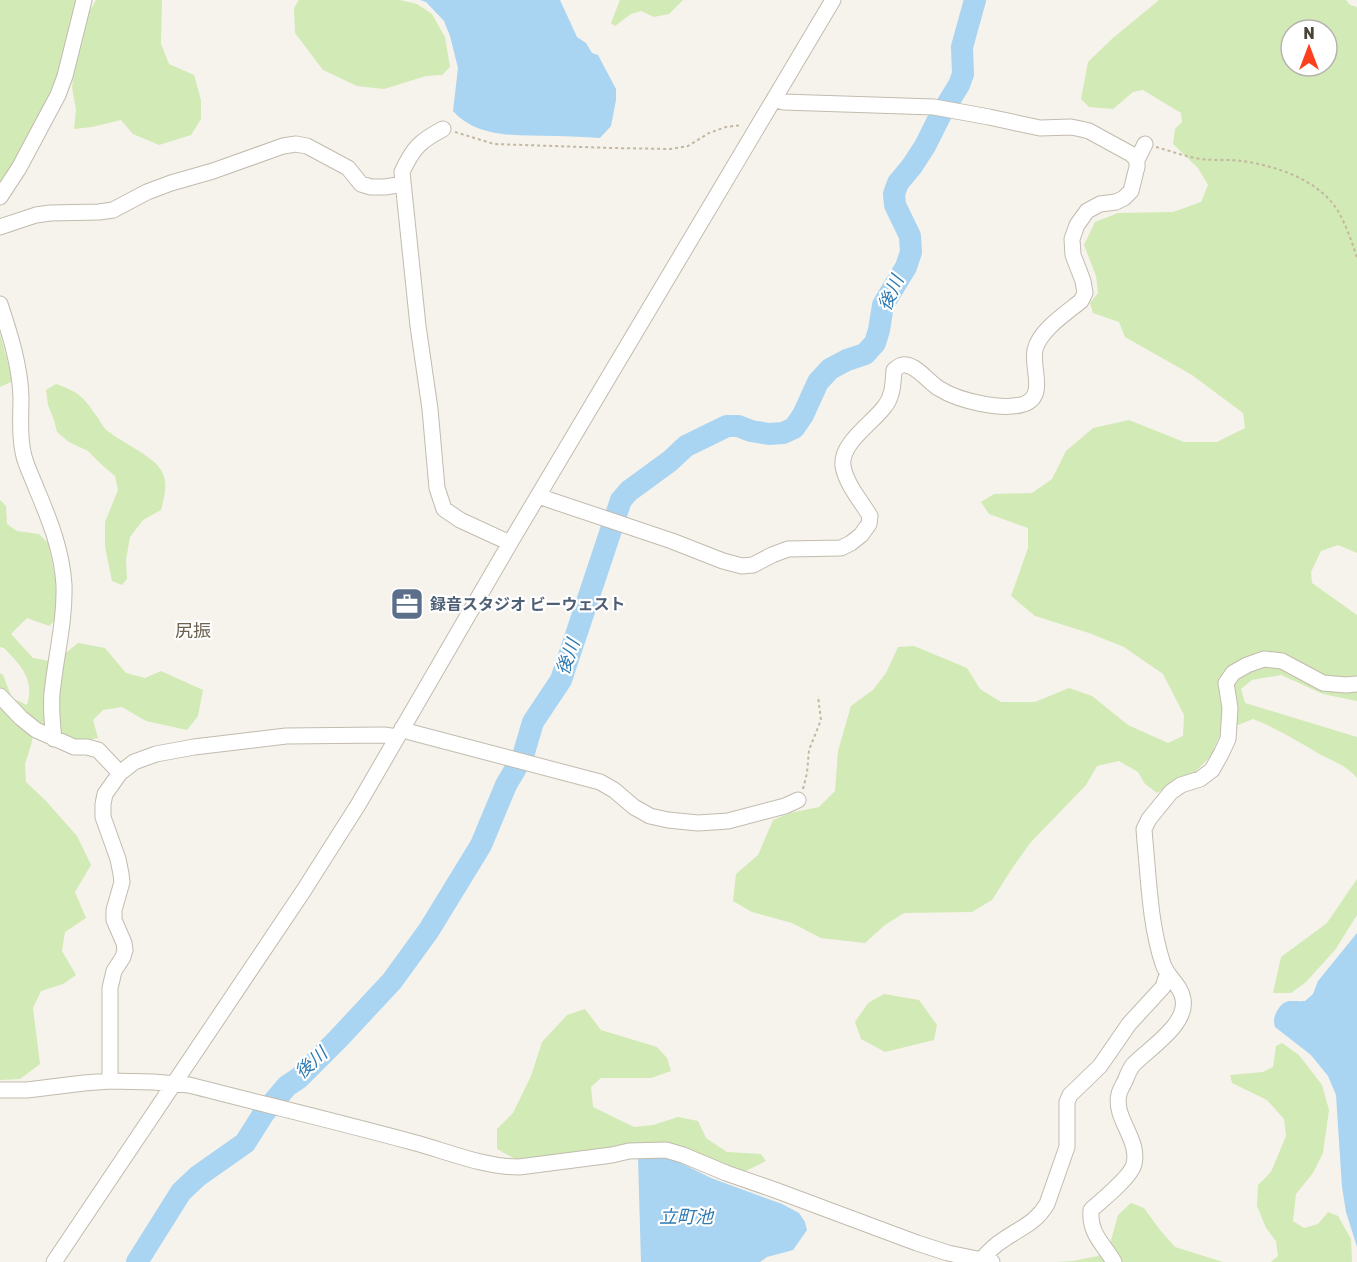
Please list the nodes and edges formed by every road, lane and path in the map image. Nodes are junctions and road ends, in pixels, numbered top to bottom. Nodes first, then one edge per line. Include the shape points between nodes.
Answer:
1 (84, 0) edge
2 (833, 0) edge
3 (774, 99) junction
4 (757, 128) junction
5 (443, 129) joint
6 (1145, 144) joint
7 (1137, 160) junction
8 (403, 184) junction
9 (0, 197) edge
10 (0, 227) edge
11 (1357, 258) edge
12 (0, 304) edge
13 (538, 496) junction
14 (510, 543) junction
15 (1357, 684) edge
16 (0, 696) edge
17 (818, 696) dead end
18 (399, 733) junction
19 (54, 739) junction
20 (120, 773) junction
21 (798, 800) joint
22 (1167, 975) junction
23 (110, 1081) junction
24 (174, 1083) junction
25 (0, 1090) edge
26 (987, 1261) edge
27 (54, 1262) edge
28 (1114, 1262) edge

1 - 9 street via 58,95
2 - 3 street
3 - 4 street
3 - 7 street via 945,109 1040,128 1071,127 1089,131
4 - 5 path via 726,127 688,146 670,149 494,144
4 - 13 street
5 - 8 street via 426,138 410,154 402,172
6 - 7 street
6 - 11 path via 1200,159 1268,166 1304,181 1323,193 1337,211
7 - 13 street via 1131,191 1116,202 1088,211 1077,225 1072,239 1073,255 1085,293 1039,338 1034,351 1037,389 1027,403 986,405 939,389 907,365 894,370 892,394 886,406 843,455 847,479 870,516 869,524 851,543 841,548 788,549 742,566
8 - 10 street via 361,184 348,168 296,144 171,183 113,210 36,215
8 - 14 street via 437,488 444,509
12 - 19 street via 18,370 23,454 54,532 64,583 63,625 52,687
13 - 14 street
14 - 18 street
15 - 22 street via 1323,683 1282,661 1264,659 1233,673 1226,683 1230,708 1228,739 1212,770 1171,792 1144,829 1156,938
16 - 19 street via 36,730
17 - 21 path via 821,720 808,750 807,773
18 - 20 street via 286,736 205,746 156,754 134,762
18 - 21 street via 410,732 600,782 650,816 668,820 728,821
18 - 24 street via 310,880
19 - 20 street via 98,750
20 - 23 street via 105,794 103,804 103,817 121,874 114,920 125,950 110,988
22 - 26 street via 1163,987 1129,1024 1100,1066 1070,1095 1067,1146 1042,1213 1002,1240
22 - 28 street via 1183,999 1182,1012 1171,1030 1132,1066 1119,1093 1118,1102 1134,1148 1134,1164 1091,1210 1093,1230
23 - 24 street
23 - 25 street
24 - 26 street via 504,1167 666,1150 918,1243
24 - 27 street

